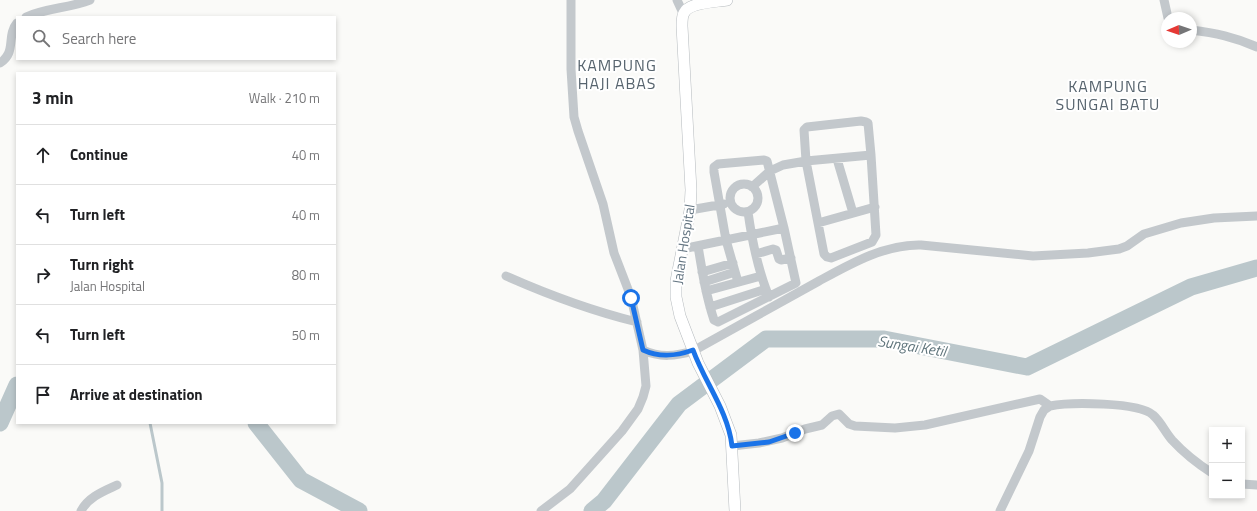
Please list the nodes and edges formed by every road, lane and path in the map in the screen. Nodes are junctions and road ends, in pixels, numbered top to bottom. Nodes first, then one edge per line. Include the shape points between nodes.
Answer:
1 (90, 0) edge
2 (572, 0) edge
3 (677, 0) edge
4 (726, 0) edge
5 (1164, 0) edge
6 (1167, 12) edge
7 (683, 13) junction
8 (29, 16) edge
9 (16, 25) edge
10 (1197, 31) edge
11 (1257, 47) edge
12 (0, 63) edge
13 (871, 155) junction
14 (837, 159) junction
15 (806, 161) junction
16 (770, 171) junction
17 (752, 187) junction
18 (731, 203) junction
19 (719, 204) junction
20 (875, 207) junction
21 (690, 210) junction
22 (748, 212) junction
23 (853, 213) junction
24 (1257, 216) edge
25 (818, 223) junction
26 (784, 228) junction
27 (751, 235) junction
28 (726, 240) junction
29 (698, 246) junction
30 (682, 249) junction
31 (756, 254) junction
32 (791, 258) junction
33 (734, 267) junction
34 (702, 272) junction
35 (506, 276) dead end
36 (761, 276) junction
37 (738, 282) junction
38 (705, 287) junction
39 (768, 293) junction
40 (710, 307) junction
41 (636, 322) junction
42 (643, 350) junction
43 (693, 350) junction
44 (1050, 406) junction
45 (732, 446) junction
46 (1209, 471) edge
47 (117, 484) dead end
48 (1245, 484) edge
49 (1257, 485) edge
50 (81, 511) edge
51 (541, 511) edge
52 (736, 511) edge
53 (1000, 511) edge

1 - 8 street
2 - 41 street via 571,69 574,117 603,204 614,253 631,298
3 - 7 street
4 - 7 main road via 692,6
5 - 6 street
7 - 21 main road, Jalan Hospital
9 - 12 street via 12,31 10,52
10 - 11 street via 1216,33
13 - 14 street
13 - 15 street via 868,123 862,121 805,128 803,132
13 - 20 street
14 - 15 street
14 - 23 street
15 - 16 street via 783,165
15 - 25 street
16 - 17 street
16 - 19 street via 768,163 764,160 718,164 714,167 714,172
16 - 26 street
17 - 18 street via 736,187 730,197
17 - 22 street via 758,198 757,204
18 - 19 street
18 - 22 street via 737,211
19 - 21 street
19 - 28 street
20 - 23 street
20 - 25 street via 875,240 831,258 824,254
21 - 30 main road, Jalan Hospital
22 - 27 street
23 - 25 street
24 - 43 street via 1181,222 1144,234 1119,249 1088,253 1033,256 921,245 898,247 842,268
26 - 27 street
26 - 32 street
27 - 28 street
27 - 31 street
28 - 29 street
28 - 33 street
29 - 30 street
29 - 34 street
30 - 43 main road, Jalan Hospital via 676,297
31 - 32 street via 773,249 781,260
31 - 36 street
32 - 39 street via 796,283
33 - 34 street
33 - 37 street
33 - 38 street
34 - 38 street
35 - 41 street via 565,301
36 - 37 street
36 - 39 street
37 - 38 street
38 - 40 street
39 - 40 street
39 - 40 street via 718,322 714,320
41 - 42 street
42 - 43 street via 662,356
42 - 51 street via 646,386 638,409 622,431 570,489
43 - 45 main road, Jalan Hospital via 720,406 729,429
44 - 45 street via 1040,399 925,425 896,428 855,426 839,414 822,425 782,438
44 - 46 street via 1069,403 1101,404 1150,412 1172,440
44 - 53 street via 1040,417 1029,451
45 - 52 main road, Jalan Hospital
47 - 50 street via 95,495
48 - 49 street

